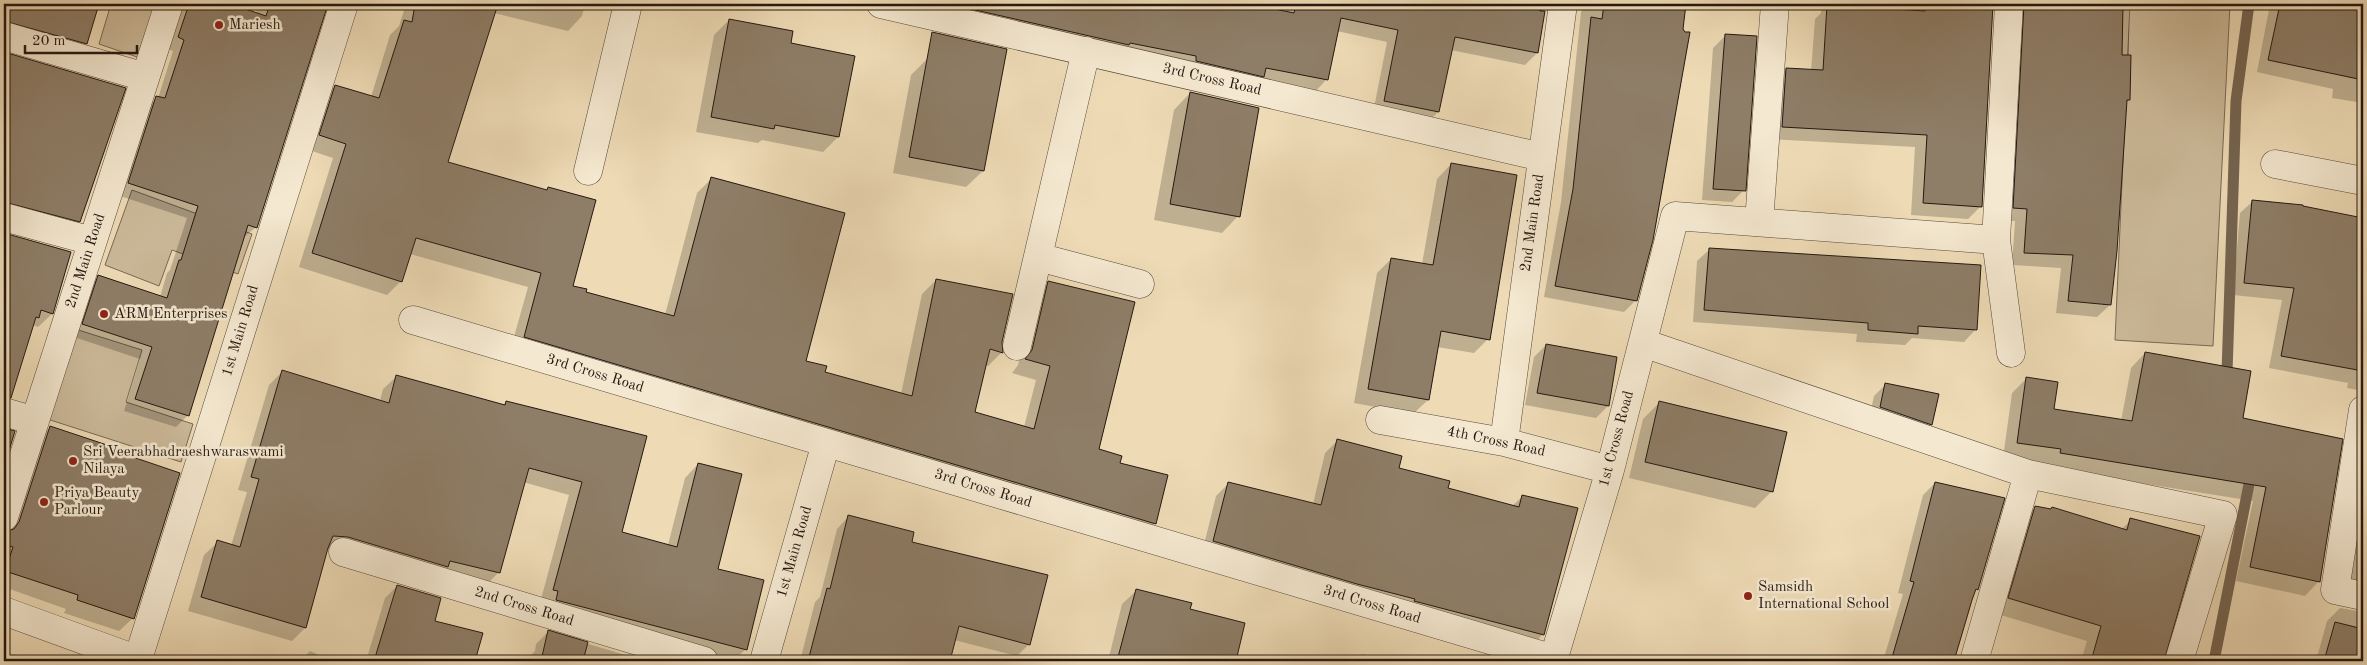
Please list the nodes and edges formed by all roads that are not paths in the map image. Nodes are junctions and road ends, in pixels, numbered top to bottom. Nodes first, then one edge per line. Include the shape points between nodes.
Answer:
1 (168, 4) edge
2 (344, 4) edge
3 (628, 4) edge
4 (881, 4) edge
5 (1563, 4) edge
6 (1775, 4) edge
7 (2009, 4) edge
8 (4, 36) edge
9 (1086, 51) junction
10 (145, 77) junction
11 (1542, 157) junction
12 (2275, 164) dead end
13 (588, 171) dead end
14 (2363, 181) edge
15 (4, 218) edge
16 (1759, 222) junction
17 (1996, 240) junction
18 (92, 241) junction
19 (1038, 257) junction
20 (1140, 284) dead end
21 (413, 320) dead end
22 (1643, 343) junction
23 (1016, 346) dead end
24 (2011, 352) dead end
25 (2363, 410) edge
26 (4, 412) edge
27 (1380, 420) dead end
28 (35, 421) junction
29 (1504, 442) junction
30 (826, 443) junction
31 (1610, 470) junction
32 (2028, 474) junction
33 (4, 517) edge
34 (343, 552) dead end
35 (2363, 596) edge
36 (4, 611) edge
37 (140, 660) edge
38 (1553, 660) edge
39 (704, 661) edge
40 (764, 661) edge
41 (1974, 661) edge
42 (2180, 661) edge

1 - 10 street, 2nd Main Road
2 - 37 street, 1st Main Road
3 - 13 street
4 - 9 street, 3rd Cross Road
5 - 11 street, 2nd Main Road
6 - 16 street
7 - 17 street
8 - 10 street
9 - 11 street, 3rd Cross Road
9 - 19 street
10 - 18 street, 2nd Main Road
11 - 29 street, 2nd Main Road
12 - 14 street
15 - 18 street
16 - 17 street
16 - 22 street, 1st Cross Road via 1675,216
17 - 24 street
18 - 28 street, 2nd Main Road
19 - 20 street
19 - 23 street
21 - 30 street, 3rd Cross Road
22 - 31 street, 1st Cross Road
22 - 32 street
25 - 35 street via 2335,590
26 - 28 street
27 - 29 street, 4th Cross Road
28 - 33 street, 2nd Main Road
29 - 31 street, 4th Cross Road
30 - 38 street, 3rd Cross Road
30 - 40 street, 1st Main Road
31 - 38 street, 1st Cross Road
32 - 41 street
32 - 42 street via 2223,515
34 - 39 street, 2nd Cross Road
36 - 37 street

